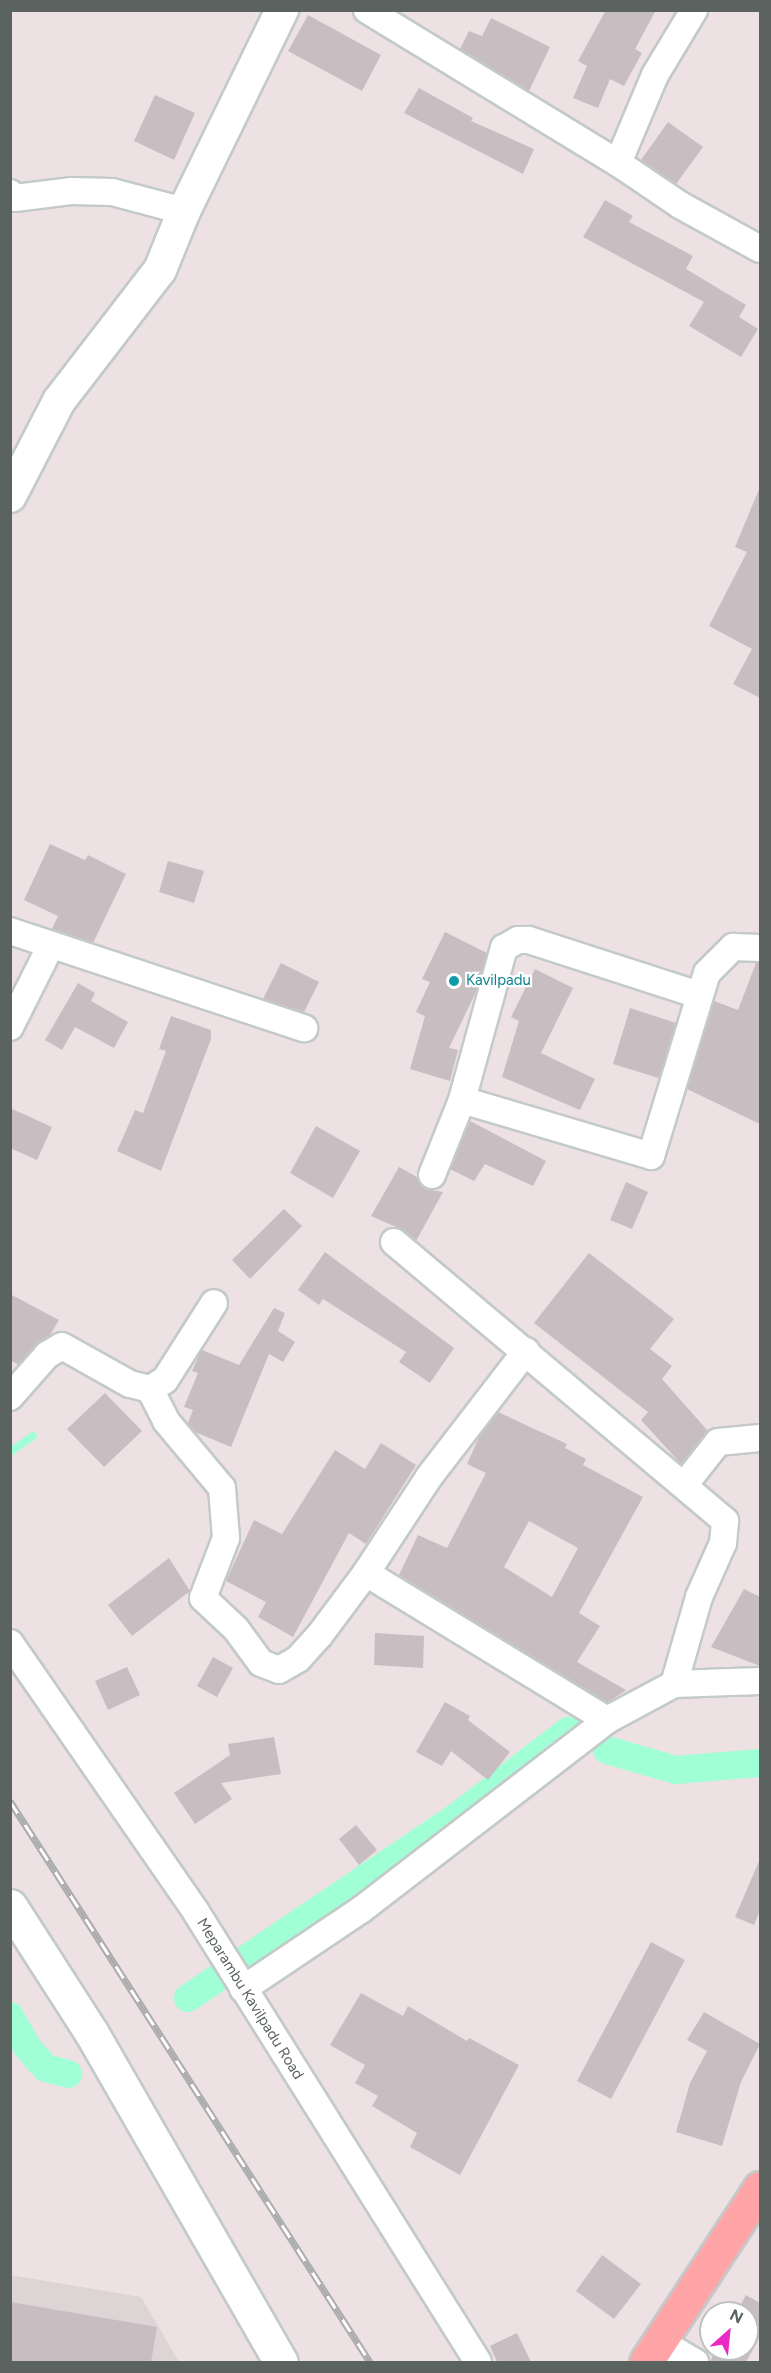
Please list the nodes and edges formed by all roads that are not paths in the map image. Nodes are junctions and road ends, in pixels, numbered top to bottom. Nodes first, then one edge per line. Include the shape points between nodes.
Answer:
1 (282, 10) edge
2 (367, 10) edge
3 (694, 10) edge
4 (618, 162) junction
5 (12, 201) edge
6 (184, 211) junction
7 (758, 242) edge
8 (10, 496) edge
9 (10, 931) edge
10 (51, 945) junction
11 (760, 948) edge
12 (699, 994) junction
13 (10, 1027) edge
14 (304, 1028) dead end
15 (462, 1100) junction
16 (432, 1175) dead end
17 (394, 1242) dead end
18 (214, 1303) dead end
19 (526, 1352) junction
20 (150, 1389) junction
21 (10, 1397) edge
22 (760, 1438) edge
23 (685, 1484) junction
24 (366, 1574) junction
25 (10, 1643) edge
26 (760, 1682) edge
27 (674, 1684) junction
28 (607, 1720) junction
29 (10, 1906) edge
30 (243, 1989) junction
31 (760, 2188) edge
32 (652, 2352) edge
33 (281, 2362) edge
34 (478, 2362) edge
35 (695, 2362) edge

1 - 6 street
2 - 4 street
3 - 4 street via 655,75
4 - 7 street via 680,206
5 - 6 street via 71,191 112,192
6 - 8 street via 160,270 59,401
9 - 10 street
10 - 13 street
10 - 14 street
11 - 12 street via 733,947 707,973
12 - 15 street via 530,940 518,940 504,948
12 - 15 street via 651,1156
15 - 16 street
17 - 19 street
18 - 20 street via 165,1380
19 - 23 street
19 - 24 street via 429,1477
20 - 21 street via 130,1384 62,1346 47,1355
20 - 24 street via 166,1421 222,1488 226,1538 203,1598 236,1629 261,1663 279,1670 298,1659
22 - 23 street via 718,1442
23 - 27 street via 725,1521 723,1543 699,1597
24 - 28 street
25 - 30 street, Meparambu Kavilpadu Road via 196,1912
26 - 27 street
27 - 28 street
28 - 30 street via 362,1909
29 - 33 main road via 91,2032
30 - 34 street, Meparambu Kavilpadu Road
31 - 32 main road
32 - 35 street

